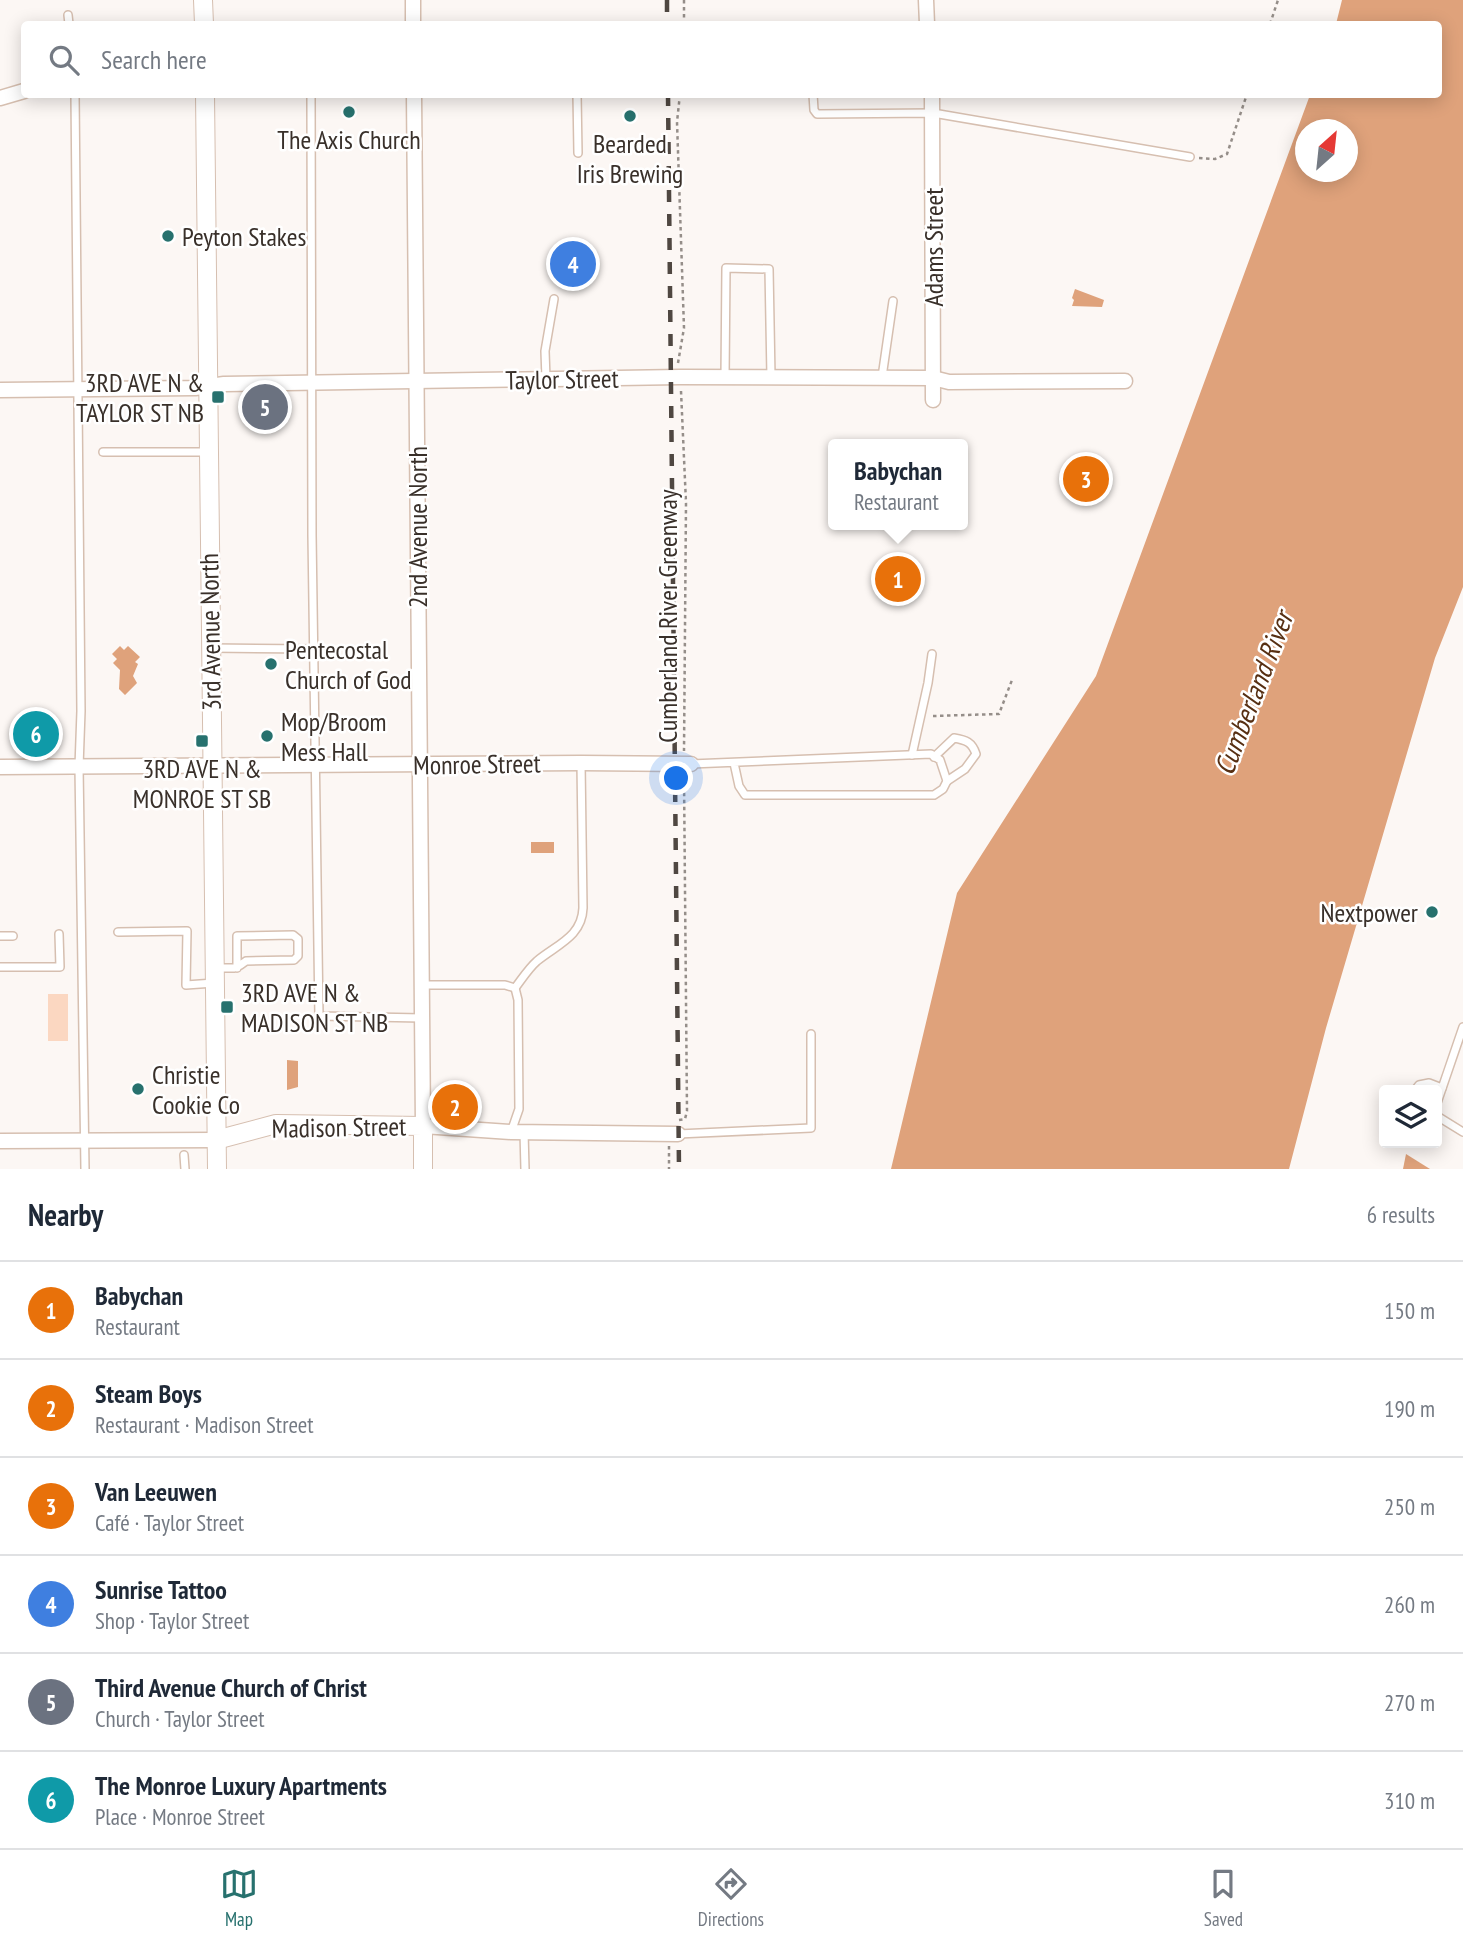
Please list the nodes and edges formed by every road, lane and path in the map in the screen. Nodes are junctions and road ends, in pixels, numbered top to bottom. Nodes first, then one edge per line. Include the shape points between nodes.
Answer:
1 (203, 0) edge
2 (413, 0) edge
3 (684, 0) edge
4 (926, 0) edge
5 (1278, 0) edge
6 (68, 15) dead end
7 (69, 21) edge
8 (204, 21) edge
9 (413, 21) edge
10 (684, 21) edge
11 (927, 21) edge
12 (1271, 21) edge
13 (21, 92) edge
14 (0, 97) edge
15 (75, 98) edge
16 (205, 98) edge
17 (311, 98) edge
18 (414, 98) edge
19 (577, 98) edge
20 (680, 98) edge
21 (813, 98) edge
22 (932, 98) edge
23 (1246, 98) edge
24 (933, 113) junction
25 (578, 153) dead end
26 (1190, 157) joint
27 (554, 299) dead end
28 (893, 301) dead end
29 (680, 377) junction
30 (725, 377) junction
31 (771, 377) junction
32 (882, 378) junction
33 (933, 378) junction
34 (547, 379) junction
35 (1125, 381) dead end
36 (416, 382) junction
37 (312, 383) junction
38 (208, 388) junction
39 (0, 390) edge
40 (79, 391) junction
41 (933, 400) dead end
42 (103, 452) dead end
43 (208, 452) junction
44 (211, 648) junction
45 (314, 649) junction
46 (932, 654) dead end
47 (1012, 680) dead end
48 (933, 716) dead end
49 (912, 755) junction
50 (934, 757) junction
51 (581, 763) junction
52 (734, 763) junction
53 (317, 764) junction
54 (419, 764) junction
55 (687, 764) junction
56 (212, 765) junction
57 (0, 767) edge
58 (79, 767) junction
59 (947, 781) junction
60 (118, 932) dead end
61 (59, 934) dead end
62 (0, 936) edge
63 (13, 936) dead end
64 (0, 967) edge
65 (237, 968) junction
66 (214, 976) junction
67 (421, 985) junction
68 (515, 988) junction
69 (422, 1018) junction
70 (1463, 1027) edge
71 (811, 1034) dead end
72 (1442, 1088) edge
73 (1442, 1119) edge
74 (423, 1126) junction
75 (518, 1132) junction
76 (1463, 1132) edge
77 (674, 1134) junction
78 (216, 1140) junction
79 (0, 1141) edge
80 (84, 1141) junction
81 (184, 1155) dead end
82 (85, 1169) edge
83 (185, 1169) edge
84 (217, 1169) edge
85 (423, 1169) edge
86 (525, 1169) edge
87 (669, 1169) edge

1 - 8 street
2 - 9 street
3 - 10 path
4 - 11 street
5 - 12 path
6 - 7 lane
13 - 14 street
15 - 40 lane
16 - 38 street, 3rd Avenue North
17 - 37 lane
18 - 36 street, 2nd Avenue North
19 - 25 lane
20 - 29 path, Cumberland River Greenway via 684,328 677,361
21 - 24 lane via 817,114
22 - 24 street, Adams Street
23 - 26 path via 1227,153 1215,159
24 - 26 lane
24 - 33 street, Adams Street
27 - 34 lane via 545,351
28 - 32 lane
29 - 30 street, Taylor Street
29 - 34 street, Taylor Street
29 - 55 path, Cumberland River Greenway via 686,503
30 - 31 street, Taylor Street
30 - 31 lane via 726,268 769,269
31 - 32 street, Taylor Street
32 - 33 street, Taylor Street
33 - 35 street, Taylor Street via 950,382
33 - 41 street, Adams Street
34 - 36 street, Taylor Street
36 - 37 street, Taylor Street
36 - 54 street, 2nd Avenue North
37 - 38 street, Taylor Street
37 - 45 lane
38 - 40 street, Taylor Street
38 - 43 street, 3rd Avenue North
39 - 40 street, Taylor Street
40 - 58 lane
42 - 43 lane
43 - 44 street, 3rd Avenue North
44 - 45 lane
44 - 56 street, 3rd Avenue North
45 - 53 lane
46 - 49 lane
47 - 48 path via 999,714
49 - 50 lane, Monroe Street
49 - 52 lane, Monroe Street
50 - 59 lane via 940,760
50 - 59 lane via 954,738 973,745 976,754 971,762
51 - 54 street, Monroe Street
51 - 55 street, Monroe Street
51 - 68 lane via 582,916 575,932 533,964
52 - 55 lane, Monroe Street
52 - 59 lane via 745,795 934,795
53 - 54 street, Monroe Street
53 - 56 street, Monroe Street
53 - 69 lane via 319,1016
54 - 67 street, 2nd Avenue North
55 - 77 path, Cumberland River Greenway via 687,1111 685,1119 670,1125
56 - 58 street, Monroe Street
56 - 66 street, 3rd Avenue North
57 - 58 street, Monroe Street
58 - 80 lane
60 - 66 lane via 187,931 187,985
61 - 64 lane via 60,967
62 - 63 lane
65 - 65 lane via 246,961 294,960 298,939 237,936
65 - 66 lane
66 - 78 street, 3rd Avenue North
67 - 68 lane
67 - 69 street, 2nd Avenue North
68 - 75 lane
69 - 74 street, 2nd Avenue North
70 - 72 lane
71 - 77 lane via 811,1128
73 - 76 lane
74 - 75 street, Madison Street
74 - 78 street, Madison Street via 276,1125
74 - 85 street, 2nd Avenue North
75 - 77 street, Madison Street
75 - 86 lane
77 - 87 path
78 - 80 street, Madison Street
78 - 84 street, 3rd Avenue North
79 - 80 street, Madison Street
80 - 82 lane
81 - 83 lane

